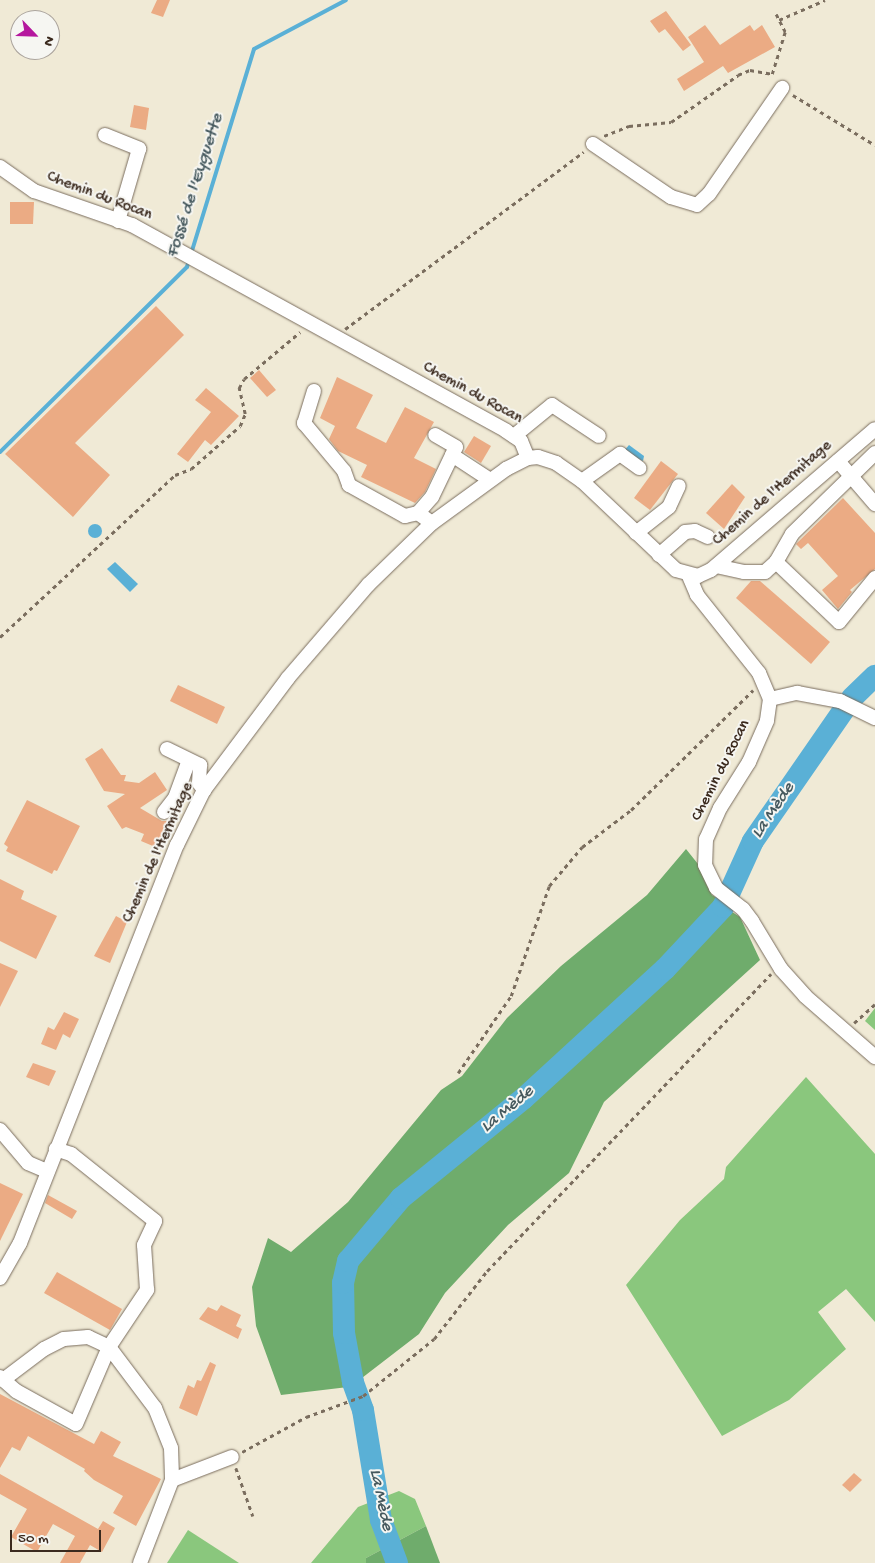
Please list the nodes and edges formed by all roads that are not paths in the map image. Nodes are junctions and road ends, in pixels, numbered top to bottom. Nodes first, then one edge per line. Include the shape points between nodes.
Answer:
1 (782, 88) road end
2 (105, 136) dead end
3 (593, 144) road end
4 (0, 168) edge
5 (118, 221) junction
6 (314, 391) dead end
7 (875, 429) edge
8 (436, 435) dead end
9 (514, 436) junction
10 (599, 436) dead end
11 (875, 453) edge
12 (452, 455) junction
13 (528, 458) junction
14 (838, 461) junction
15 (639, 468) dead end
16 (853, 478) junction
17 (490, 480) junction
18 (582, 481) junction
19 (679, 486) dead end
20 (875, 504) edge
21 (418, 513) junction
22 (432, 523) junction
23 (636, 533) junction
24 (708, 537) dead end
25 (659, 556) junction
26 (776, 562) junction
27 (716, 566) junction
28 (690, 576) junction
29 (875, 578) edge
30 (770, 699) junction
31 (875, 718) edge
32 (167, 749) dead end
33 (189, 760) junction
34 (204, 790) junction
35 (164, 812) dead end
36 (875, 1057) edge
37 (0, 1130) edge
38 (56, 1149) junction
39 (47, 1171) junction
40 (0, 1278) edge
41 (109, 1347) junction
42 (1, 1379) edge
43 (232, 1457) road end
44 (172, 1480) junction
45 (140, 1563) edge

1 - 3 street via 709,194 697,205 671,197
2 - 5 street via 138,149
4 - 5 street, Chemin du Rocan via 34,191
5 - 9 street, Chemin du Rocan via 132,225
6 - 21 street via 304,423 344,471 349,485 405,516
7 - 14 street, Chemin de l'Hermitage
8 - 12 street via 456,447
9 - 10 street via 552,405
9 - 13 street, Chemin du Rocan via 521,441
11 - 16 street
12 - 17 street
12 - 21 street via 432,497
13 - 17 street, Chemin de l'Hermitage
13 - 18 street via 556,463
14 - 16 street
14 - 27 street, Chemin de l'Hermitage
15 - 18 street via 620,454
16 - 20 street
16 - 26 street via 792,534
17 - 22 street, Chemin de l'Hermitage
18 - 23 street
19 - 23 street via 669,507
21 - 22 street
22 - 34 street, Chemin de l'Hermitage via 368,585 288,678
23 - 25 street
24 - 25 street via 695,531 685,532
25 - 28 street via 676,570
26 - 27 street via 765,572 744,572
26 - 29 street via 839,622
27 - 28 street, Chemin de l'Hermitage via 705,574
28 - 30 street via 697,595 762,679
30 - 31 street via 797,693 840,701
30 - 36 street, Chemin du Rocan via 767,721 750,762 720,808 706,839 705,865 716,888 743,909 781,969 805,996
32 - 33 street
33 - 34 street via 200,765 199,783
33 - 35 street via 175,798
34 - 38 street, Chemin de l'Hermitage via 177,846
37 - 39 street via 28,1163
38 - 39 street, Chemin de l'Hermitage
38 - 41 street via 70,1154 155,1221 144,1245 147,1290
39 - 40 street, Chemin de l'Hermitage via 20,1243
41 - 42 street via 88,1336 64,1339
41 - 42 street via 76,1424 16,1391
41 - 44 street via 155,1408 171,1448
43 - 44 street
44 - 45 street

